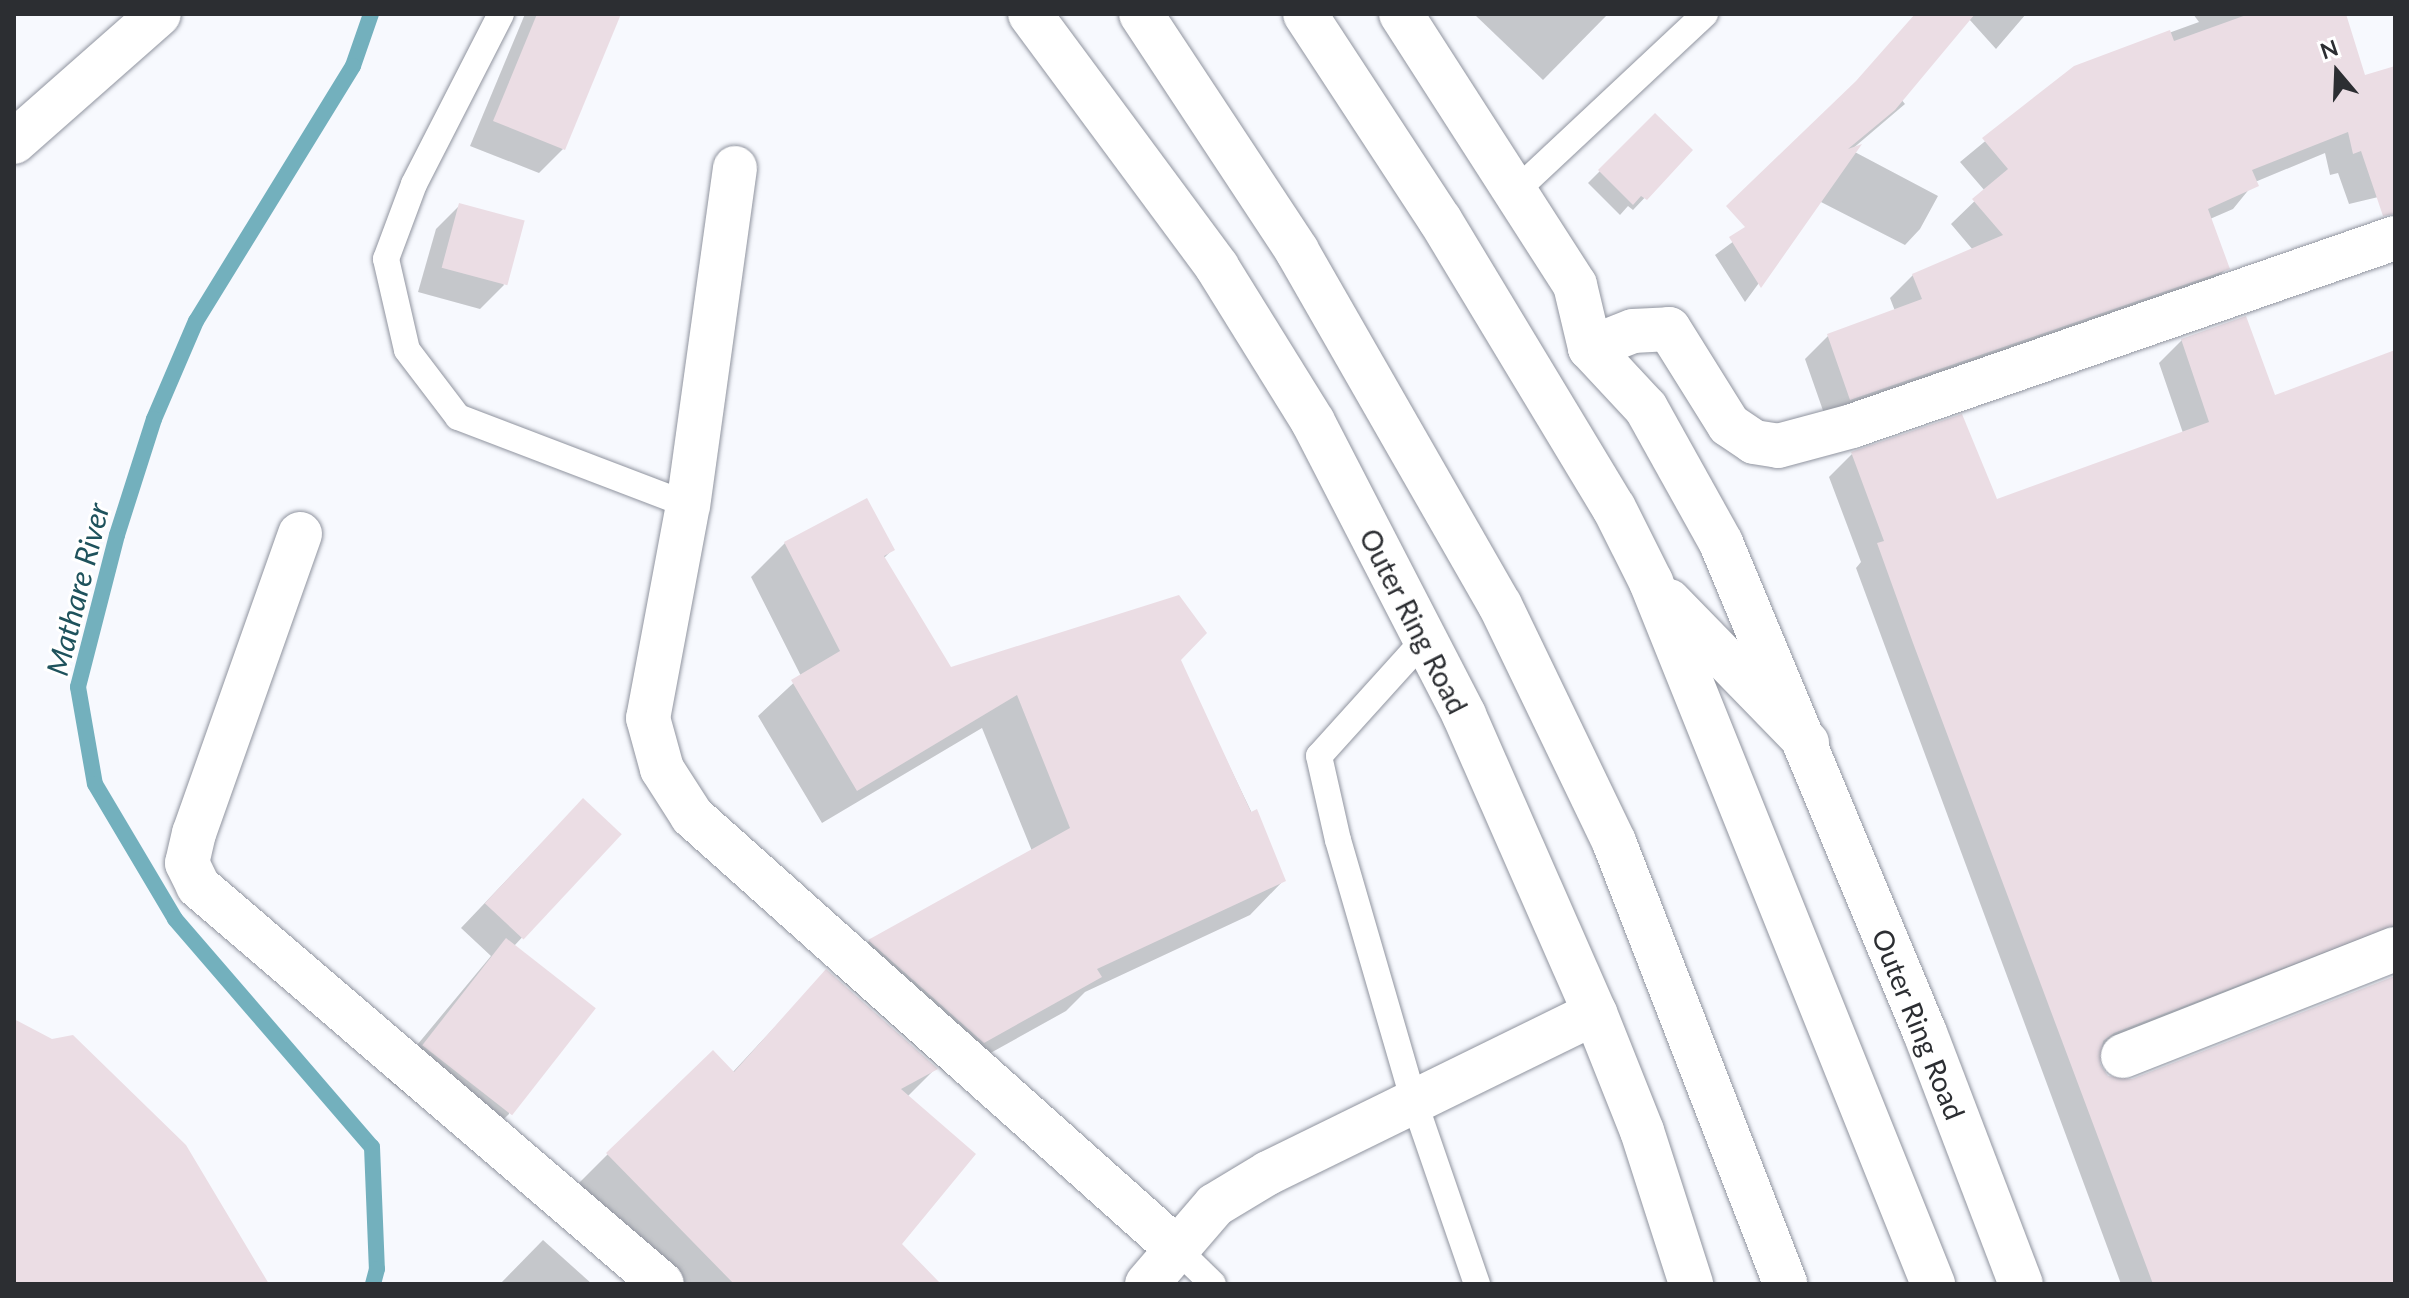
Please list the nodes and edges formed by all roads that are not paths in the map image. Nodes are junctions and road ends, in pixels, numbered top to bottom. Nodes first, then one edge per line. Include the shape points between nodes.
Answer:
1 (159, 14) edge
2 (501, 14) edge
3 (1030, 14) edge
4 (1141, 14) edge
5 (1305, 14) edge
6 (1401, 14) edge
7 (1705, 14) edge
8 (14, 142) edge
9 (735, 168) dead end
10 (1518, 189) junction
11 (2395, 238) edge
12 (1590, 348) junction
13 (688, 505) junction
14 (300, 534) dead end
15 (1651, 582) junction
16 (1423, 641) junction
17 (1807, 743) junction
18 (2395, 949) edge
19 (1595, 1013) junction
20 (2123, 1056) dead end
21 (1414, 1101) junction
22 (1177, 1249) junction
23 (662, 1284) edge
24 (1147, 1284) edge
25 (1213, 1284) edge
26 (1477, 1284) edge
27 (1691, 1284) edge
28 (1785, 1284) edge
29 (1933, 1284) edge
30 (2021, 1284) edge

1 - 8 main road
2 - 13 lane via 414,184 386,259 407,350 458,417
3 - 16 main road, Outer Ring Road via 1249,318 1313,422
4 - 28 main road via 1297,251 1500,605 1614,842
5 - 15 main road via 1440,220 1614,508
6 - 10 main road, Outer Ring Road
7 - 10 lane
9 - 13 main road
10 - 12 main road, Outer Ring Road via 1575,285
11 - 12 main road via 2057,357 1778,446 1754,442 1729,425 1669,329 1633,331
12 - 17 main road, Outer Ring Road via 1646,408 1721,543
13 - 22 main road via 648,718 662,769 692,816
14 - 23 main road via 194,833 187,863 192,875 198,886
15 - 17 main road
15 - 29 main road
16 - 19 main road, Outer Ring Road via 1464,715
16 - 21 lane via 1319,756
17 - 30 main road, Outer Ring Road
18 - 20 main road
19 - 21 main road
19 - 27 main road, Outer Ring Road via 1642,1131
21 - 22 main road via 1215,1205
21 - 26 lane
22 - 24 main road
22 - 25 lane

